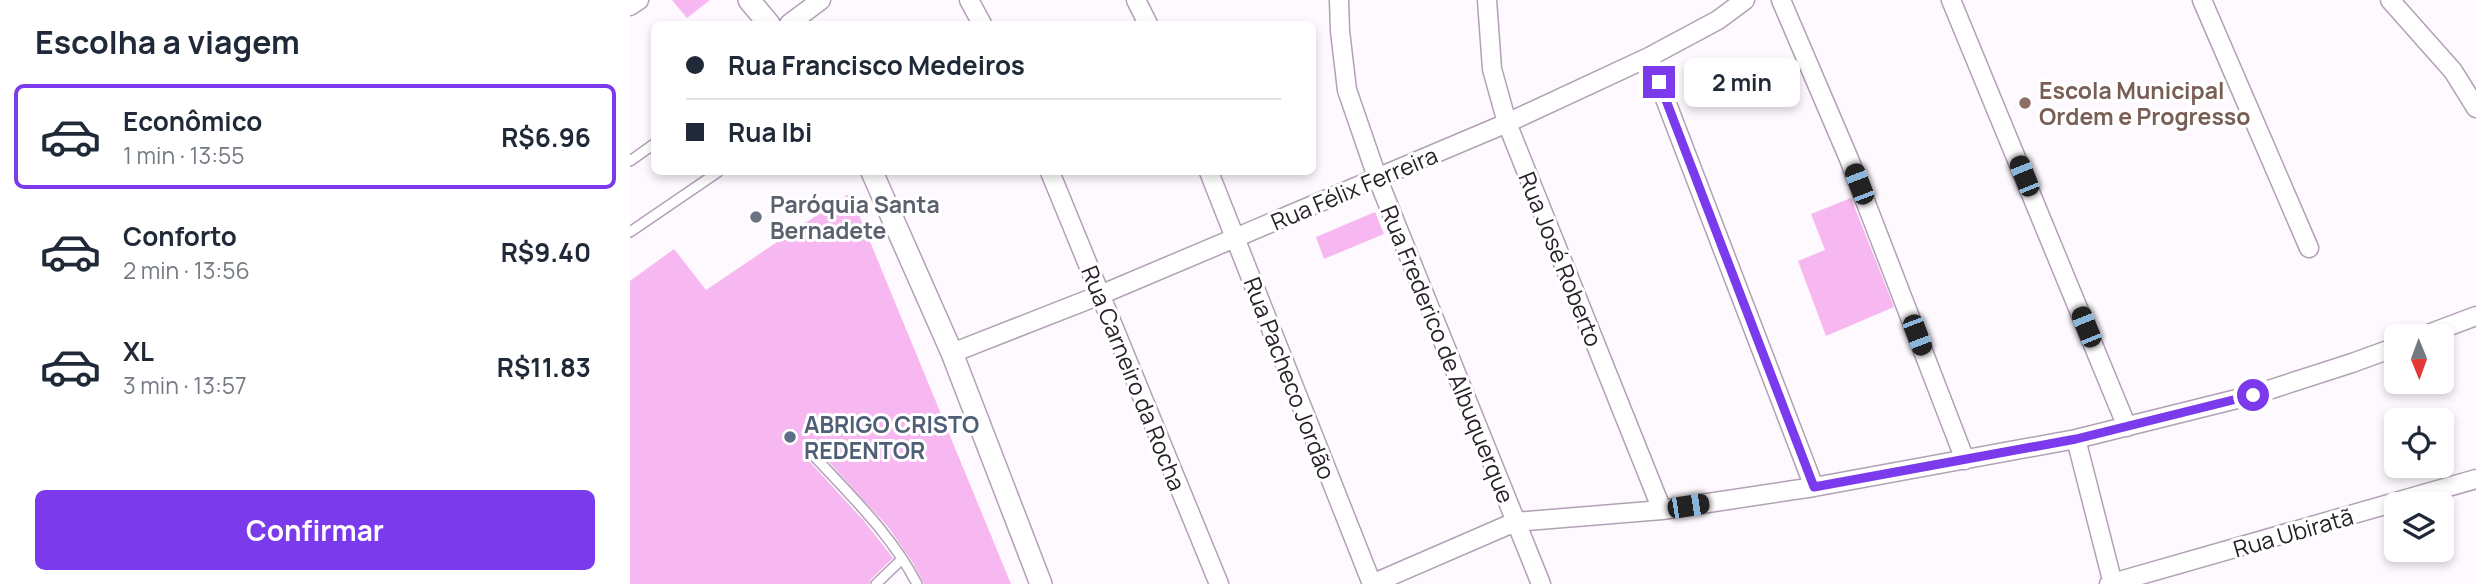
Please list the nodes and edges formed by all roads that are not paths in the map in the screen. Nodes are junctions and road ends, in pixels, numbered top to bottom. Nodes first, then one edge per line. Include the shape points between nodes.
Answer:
1 (639, 0) edge
2 (748, 0) edge
3 (821, 0) edge
4 (968, 0) edge
5 (1136, 0) edge
6 (1339, 0) edge
7 (1487, 0) edge
8 (1745, 0) edge
9 (1781, 0) edge
10 (1951, 0) edge
11 (2202, 0) edge
12 (2390, 0) edge
13 (630, 6) edge
14 (766, 21) edge
15 (793, 21) edge
16 (980, 21) edge
17 (1146, 21) edge
18 (1649, 57) junction
19 (2476, 108) edge
20 (1507, 123) junction
21 (651, 146) edge
22 (630, 161) edge
23 (714, 175) edge
24 (873, 175) edge
25 (1051, 175) edge
26 (1210, 175) edge
27 (1377, 177) junction
28 (630, 232) edge
29 (1236, 239) junction
30 (2309, 248) dead end
31 (1100, 295) junction
32 (2476, 316) edge
33 (2454, 324) edge
34 (2384, 351) edge
35 (952, 353) junction
36 (2127, 427) junction
37 (2076, 439) junction
38 (814, 456) dead end
39 (1965, 460) junction
40 (2476, 479) edge
41 (1814, 487) junction
42 (1662, 510) junction
43 (1516, 522) junction
44 (902, 559) junction
45 (876, 584) edge
46 (917, 584) edge
47 (1041, 584) edge
48 (1219, 584) edge
49 (1372, 584) edge
50 (1541, 584) edge
51 (2112, 584) edge

1 - 13 street
2 - 14 street
3 - 15 street
4 - 16 street
5 - 17 street
6 - 27 street, Rua Frederico de Albuquerque via 1348,90
7 - 20 street, Rua José Roberto via 1492,69
8 - 18 street, Rua Félix Ferreira
9 - 39 street via 1850,159
10 - 36 street
11 - 30 street
12 - 19 street via 2453,71
18 - 20 street, Rua Félix Ferreira
18 - 41 street
20 - 27 street, Rua Félix Ferreira
20 - 42 street, Rua José Roberto
21 - 22 lane
23 - 28 lane
24 - 35 street
25 - 31 street, Rua Carneiro da Rocha
26 - 29 street, Rua Pacheco Jordão
27 - 29 street, Rua Félix Ferreira
27 - 43 street, Rua Frederico de Albuquerque
29 - 31 street, Rua Félix Ferreira
29 - 49 street, Rua Pacheco Jordão
31 - 35 street, Rua Félix Ferreira
31 - 48 street, Rua Carneiro da Rocha
32 - 33 street
34 - 36 street via 2253,395
35 - 47 street
36 - 37 street
37 - 39 street
37 - 51 street
38 - 44 lane
39 - 41 street
40 - 51 street, Rua Ubiratã
41 - 42 street
42 - 43 street
43 - 49 street
43 - 50 street, Rua Frederico de Albuquerque
44 - 45 lane
44 - 46 lane

